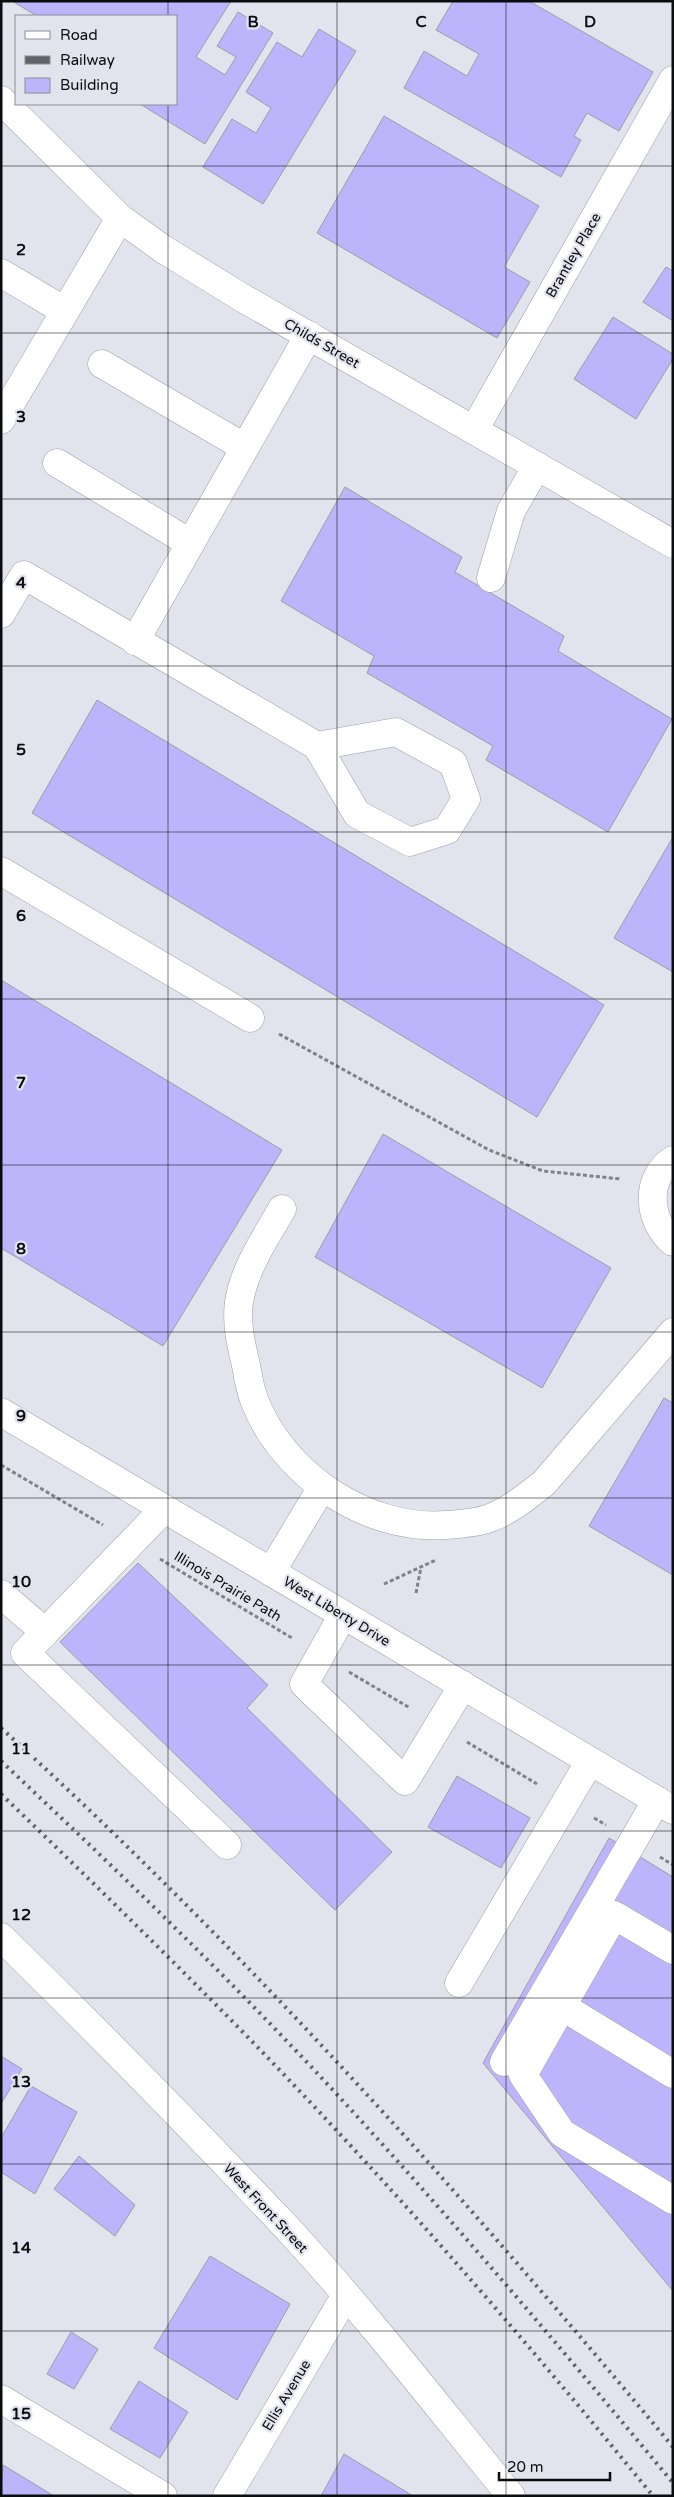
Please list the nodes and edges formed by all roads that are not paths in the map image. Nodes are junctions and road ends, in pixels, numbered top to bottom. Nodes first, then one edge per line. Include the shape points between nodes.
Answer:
1 (673, 80) edge
2 (4, 105) edge
3 (120, 218) junction
4 (1, 273) edge
5 (65, 311) junction
6 (309, 335) junction
7 (102, 364) dead end
8 (5, 403) edge
9 (474, 430) junction
10 (244, 447) junction
11 (56, 463) dead end
12 (537, 466) junction
13 (190, 543) junction
14 (673, 544) edge
15 (491, 578) dead end
16 (1, 614) edge
17 (136, 641) junction
18 (317, 746) junction
19 (1, 871) edge
20 (250, 1018) road end
21 (673, 1160) edge
22 (282, 1209) dead end
23 (673, 1242) edge
24 (673, 1332) edge
25 (1, 1412) edge
26 (322, 1487) junction
27 (164, 1509) junction
28 (271, 1572) junction
29 (1, 1594) edge
30 (343, 1615) junction
31 (45, 1632) junction
32 (463, 1685) junction
33 (590, 1761) junction
34 (665, 1805) edge
35 (227, 1845) dead end
36 (1, 1937) edge
37 (673, 1950) edge
38 (459, 1983) dead end
39 (563, 2007) junction
40 (504, 2062) dead end
41 (673, 2074) edge
42 (673, 2200) edge
43 (346, 2295) junction
44 (1, 2399) edge
45 (162, 2496) edge
46 (227, 2496) edge
47 (511, 2496) edge

1 - 9 street, Brantley Place
2 - 3 street, Childs Street
3 - 5 street
3 - 6 street, Childs Street via 241,297
4 - 5 street
5 - 8 street
6 - 9 street, Childs Street
6 - 10 street
7 - 10 street
9 - 12 street, Childs Street
10 - 13 street
11 - 13 street
12 - 14 street, Childs Street
12 - 15 street via 511,511
13 - 17 street
16 - 17 street via 24,574
17 - 18 street
18 - 18 street via 357,814 410,842 447,830 466,799 453,763 396,732
19 - 20 street
21 - 23 street via 653,1182 654,1215
22 - 26 street via 248,1273 239,1300 238,1334 255,1402 294,1462
24 - 26 street via 544,1482 518,1503 489,1518 426,1526 384,1519 347,1503
25 - 27 street, West Liberty Drive
26 - 28 street
27 - 28 street, West Liberty Drive
27 - 31 street
28 - 30 street, West Liberty Drive
29 - 31 street
30 - 32 street, West Liberty Drive
30 - 32 street via 304,1684 406,1781
31 - 35 street via 25,1653
32 - 33 street, West Liberty Drive
33 - 34 street, West Liberty Drive
33 - 38 street
34 - 40 street
36 - 43 street, West Front Street via 289,2231
37 - 39 street via 614,1915
39 - 41 street
39 - 42 street via 523,2075 562,2133
43 - 46 street, Ellis Avenue
43 - 47 street, West Front Street
44 - 45 street

